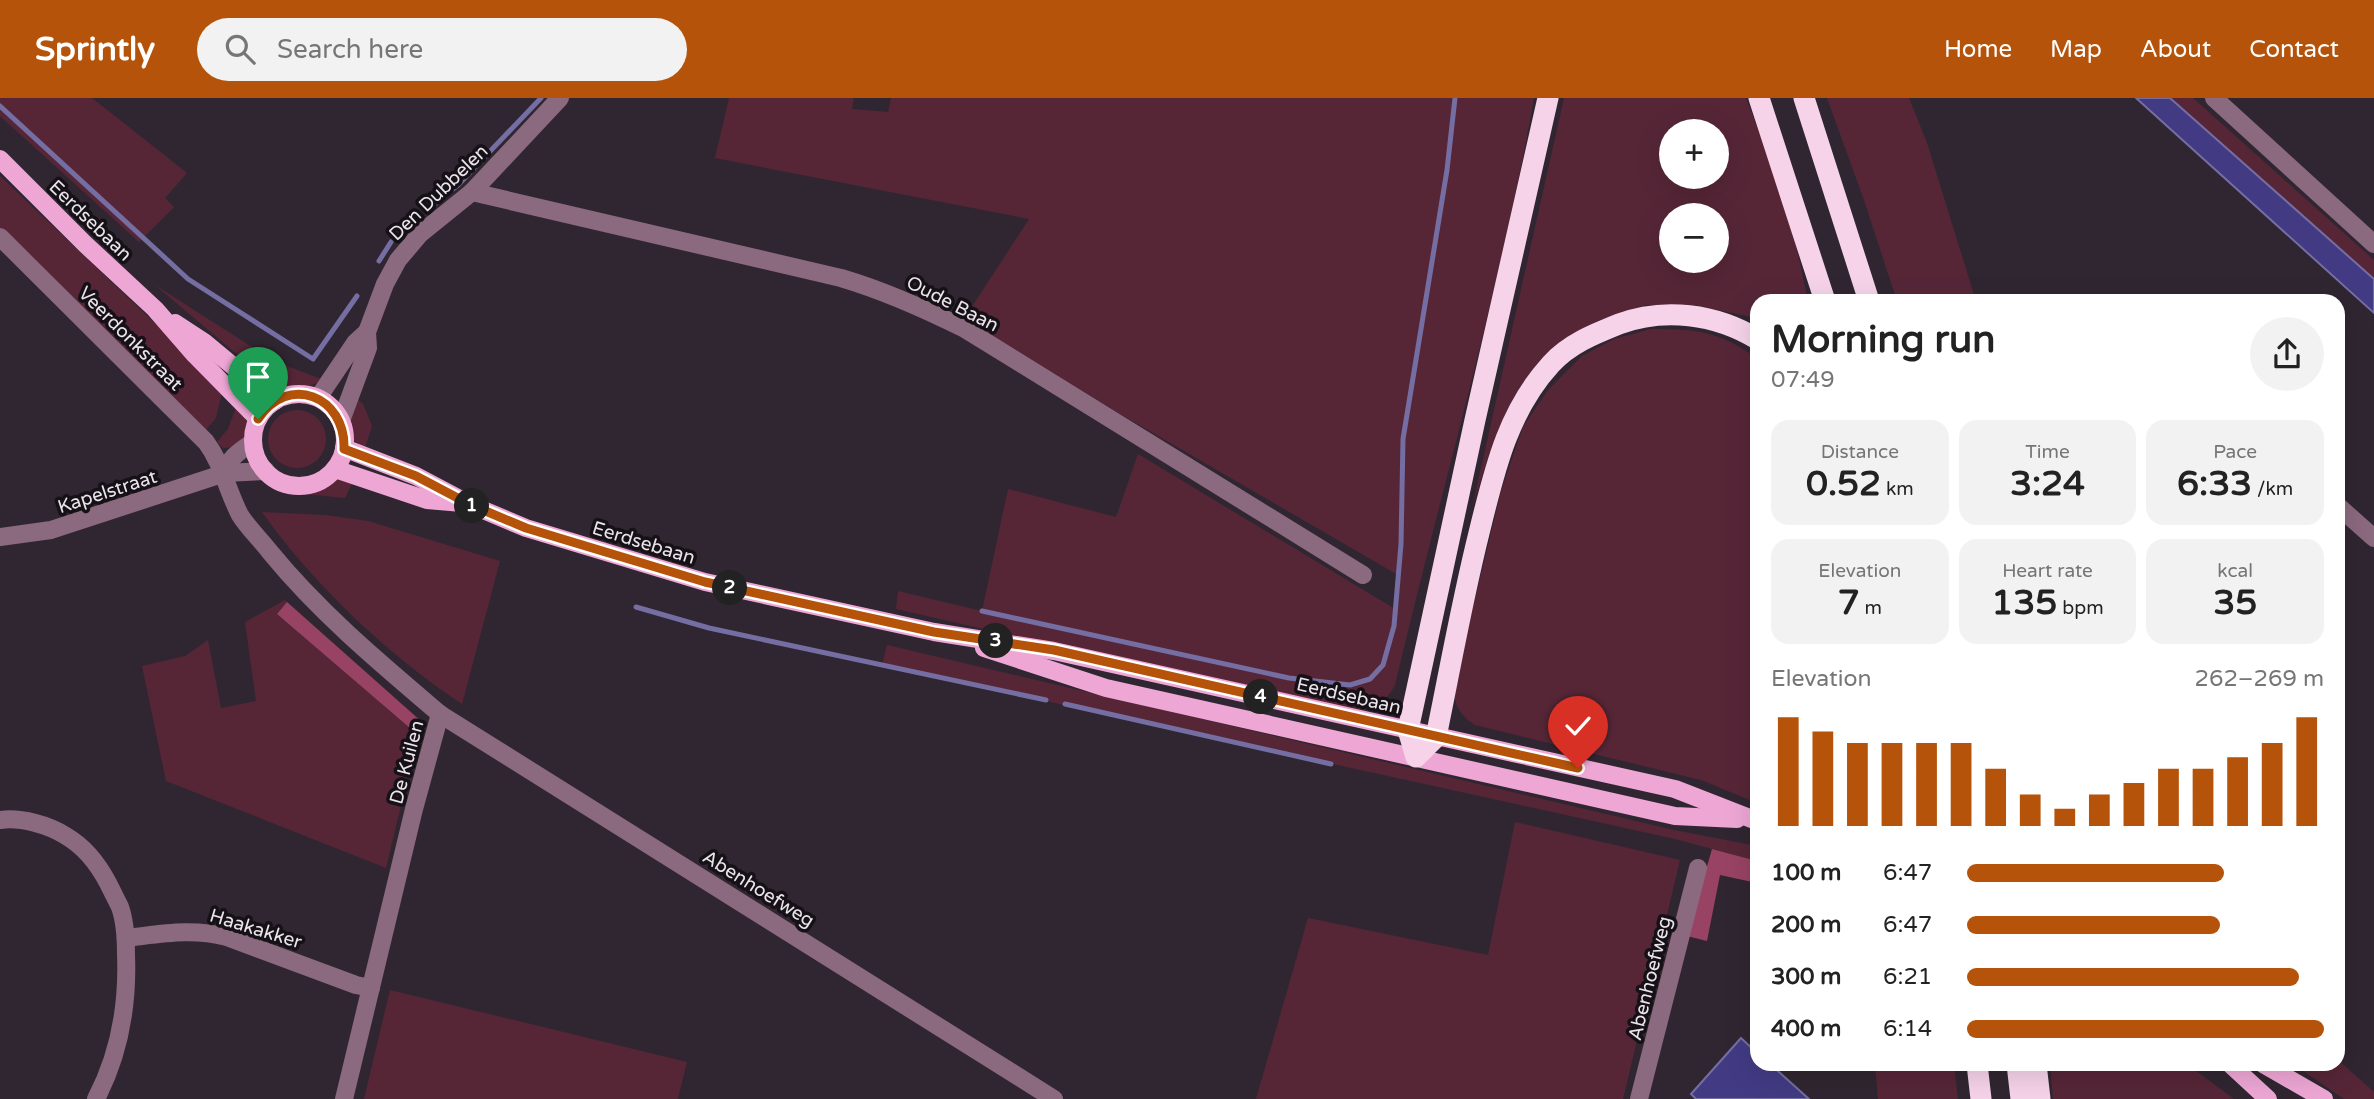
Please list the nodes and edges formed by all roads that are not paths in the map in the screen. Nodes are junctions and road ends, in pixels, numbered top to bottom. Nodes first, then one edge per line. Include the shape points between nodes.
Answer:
1 (560, 98) edge
2 (1548, 98) edge
3 (1759, 98) edge
4 (1804, 98) edge
5 (2214, 98) edge
6 (0, 159) edge
7 (472, 192) junction
8 (0, 237) edge
9 (2374, 244) edge
10 (1823, 294) edge
11 (1867, 294) edge
12 (155, 309) junction
13 (367, 332) junction
14 (1750, 336) edge
15 (318, 398) junction
16 (275, 401) junction
17 (258, 419) junction
18 (341, 421) junction
19 (253, 442) junction
20 (344, 449) junction
21 (335, 469) junction
22 (266, 471) junction
23 (225, 473) junction
24 (469, 504) junction
25 (2345, 512) edge
26 (0, 537) edge
27 (2374, 538) edge
28 (1363, 575) dead end
29 (934, 632) junction
30 (440, 714) junction
31 (1408, 730) junction
32 (1436, 737) junction
33 (1416, 757) junction
34 (1750, 819) edge
35 (0, 820) edge
36 (1750, 820) edge
37 (1698, 868) dead end
38 (126, 939) junction
39 (371, 988) junction
40 (1978, 1071) edge
41 (2018, 1071) edge
42 (2037, 1071) edge
43 (2238, 1071) edge
44 (2275, 1071) edge
45 (96, 1099) edge
46 (344, 1099) edge
47 (1054, 1099) edge
48 (1639, 1099) edge
49 (1981, 1099) edge
50 (2021, 1099) edge
51 (2040, 1099) edge
52 (2268, 1099) edge
53 (2324, 1099) edge

1 - 7 street, Den Dubbelen
2 - 31 highway
3 - 10 highway
4 - 11 highway
5 - 9 street
6 - 12 main road, Eerdsebaan
7 - 13 street, Den Dubbelen via 421,234 398,260
7 - 28 street, Oude Baan via 841,278 920,306 965,329
8 - 23 street, Veerdonkstraat via 206,442
12 - 16 main road, Eerdsebaan via 204,342
12 - 17 main road, Eerdsebaan
13 - 15 street, Den Dubbelen
13 - 18 street, Den Dubbelen via 368,348
14 - 32 highway via 1693,316 1662,313 1631,320 1574,345 1533,387 1499,453 1471,563
15 - 16 main road via 289,395
15 - 18 main road via 332,407
16 - 17 main road
17 - 19 main road
18 - 20 main road
19 - 22 main road
19 - 23 street via 234,455
20 - 21 main road
20 - 24 main road, Eerdsebaan via 425,480
21 - 22 main road via 309,485 293,485
21 - 24 main road, Eerdsebaan via 427,500
22 - 23 street, Kapelstraat
23 - 26 street, Kapelstraat via 51,530
23 - 30 street, De Kuilen via 241,515 293,580 363,649
24 - 29 main road, Eerdsebaan via 526,528 705,582
25 - 27 street
29 - 31 main road, Eerdsebaan via 1054,650
29 - 33 main road, Eerdsebaan via 1105,688
30 - 39 street, De Kuilen
30 - 47 street, Abenhoefweg
31 - 32 main road, Eerdsebaan
31 - 33 highway
32 - 33 highway
32 - 34 main road, Eerdsebaan via 1675,789
33 - 36 main road, Eerdsebaan via 1675,816
35 - 38 street via 53,828 74,840 98,864 121,909
37 - 48 street, Abenhoefweg
38 - 39 street, Haakakker via 208,932
38 - 45 street via 128,989 123,1026
39 - 46 street, De Kuilen
40 - 49 highway
41 - 50 highway
42 - 51 highway
43 - 52 main road
44 - 53 main road

